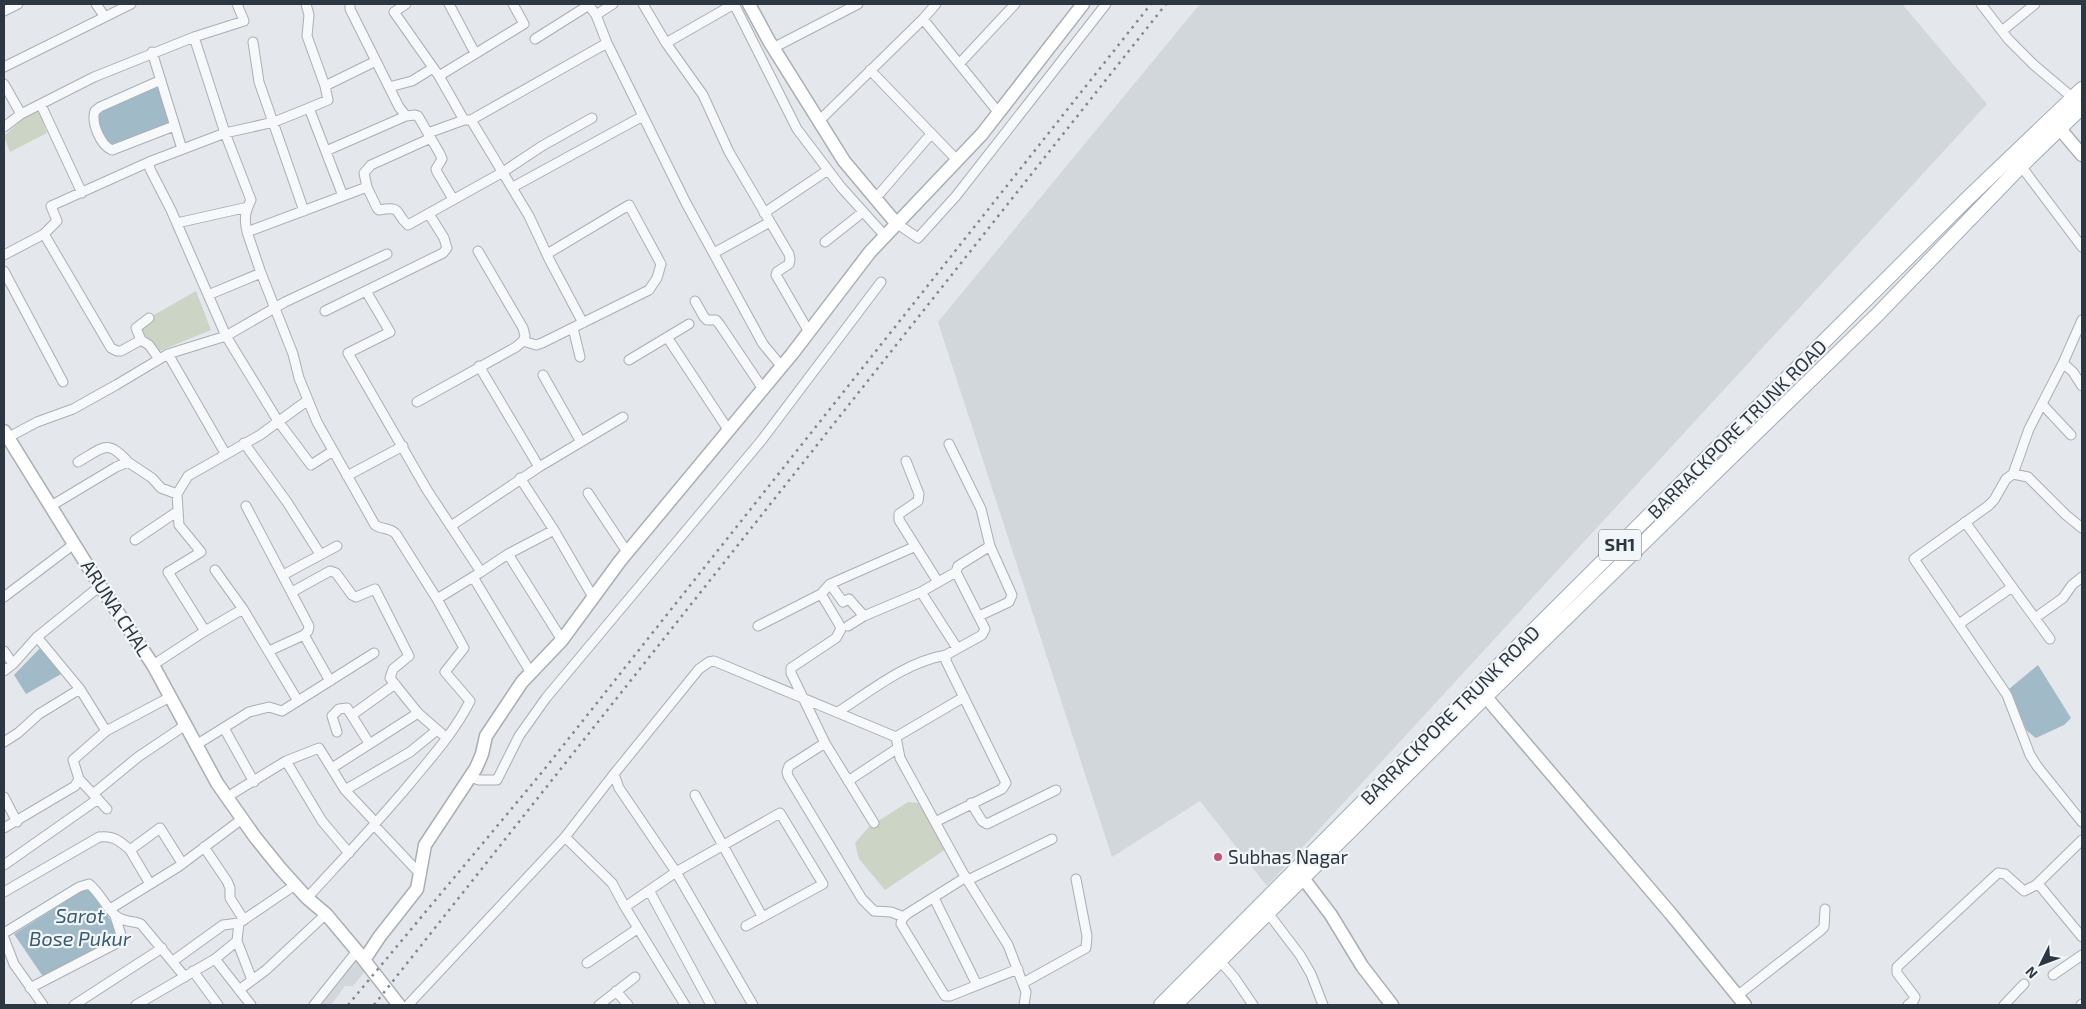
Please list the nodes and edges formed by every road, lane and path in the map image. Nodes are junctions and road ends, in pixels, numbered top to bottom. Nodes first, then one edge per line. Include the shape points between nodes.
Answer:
1 (18, 4) edge
2 (96, 4) edge
3 (131, 4) edge
4 (237, 4) edge
5 (306, 4) edge
6 (350, 4) edge
7 (406, 4) edge
8 (449, 4) edge
9 (513, 4) edge
10 (588, 4) edge
11 (612, 4) edge
12 (734, 4) edge
13 (858, 4) edge
14 (936, 4) edge
15 (1015, 4) edge
16 (1083, 4) edge
17 (1106, 4) edge
18 (1981, 4) edge
19 (2035, 4) edge
20 (645, 5) edge
21 (752, 5) edge
22 (4, 11) edge
23 (596, 15) junction
24 (105, 17) junction
25 (924, 19) junction
26 (2002, 31) junction
27 (194, 36) junction
28 (535, 38) dead end
29 (253, 42) dead end
30 (607, 43) junction
31 (666, 43) junction
32 (773, 48) junction
33 (152, 52) junction
34 (475, 53) junction
35 (376, 61) junction
36 (960, 63) junction
37 (4, 67) edge
38 (870, 70) junction
39 (436, 72) junction
40 (161, 80) junction
41 (4, 84) edge
42 (325, 86) junction
43 (389, 87) junction
44 (2079, 98) edge
45 (41, 105) junction
46 (309, 108) junction
47 (998, 112) junction
48 (21, 114) junction
49 (406, 116) junction
50 (643, 116) junction
51 (592, 118) dead end
52 (467, 120) junction
53 (819, 121) junction
54 (274, 122) junction
55 (174, 126) junction
56 (4, 127) edge
57 (2060, 129) junction
58 (225, 132) junction
59 (932, 134) junction
60 (430, 136) junction
61 (182, 149) junction
62 (326, 151) junction
63 (2082, 155) edge
64 (957, 160) junction
65 (149, 162) junction
66 (2021, 166) junction
67 (828, 170) junction
68 (502, 172) junction
69 (367, 187) junction
70 (513, 187) junction
71 (82, 193) junction
72 (343, 196) junction
73 (453, 199) junction
74 (875, 199) junction
75 (248, 207) junction
76 (304, 211) junction
77 (863, 212) junction
78 (764, 213) junction
79 (429, 214) junction
80 (770, 222) junction
81 (177, 223) junction
82 (896, 223) junction
83 (247, 232) junction
84 (44, 234) junction
85 (884, 236) junction
86 (825, 242) dead end
87 (2082, 247) edge
88 (478, 251) dead end
89 (714, 253) junction
90 (387, 254) dead end
91 (546, 254) junction
92 (4, 255) edge
93 (4, 271) edge
94 (261, 273) junction
95 (882, 282) dead end
96 (366, 291) junction
97 (208, 295) junction
98 (695, 301) dead end
99 (276, 308) junction
100 (325, 311) dead end
101 (149, 318) dead end
102 (2082, 320) edge
103 (583, 323) junction
104 (688, 324) dead end
105 (573, 328) junction
106 (808, 332) junction
107 (226, 336) junction
108 (667, 337) junction
109 (141, 340) junction
110 (524, 341) junction
111 (168, 354) junction
112 (580, 357) dead end
113 (159, 359) junction
114 (629, 360) dead end
115 (2063, 363) junction
116 (479, 366) junction
117 (782, 366) junction
118 (543, 375) dead end
119 (62, 382) dead end
120 (2082, 386) edge
121 (763, 389) junction
122 (308, 400) junction
123 (418, 402) dead end
124 (2042, 404) junction
125 (624, 417) dead end
126 (278, 421) junction
127 (728, 432) junction
128 (2071, 435) dead end
129 (7, 440) edge
130 (581, 442) junction
131 (244, 443) junction
132 (949, 444) dead end
133 (403, 446) junction
134 (332, 451) junction
135 (224, 454) junction
136 (906, 461) dead end
137 (78, 462) dead end
138 (128, 462) junction
139 (539, 467) junction
140 (2013, 474) junction
141 (347, 476) junction
142 (520, 478) junction
143 (177, 494) junction
144 (588, 494) dead end
145 (52, 506) junction
146 (246, 506) dead end
147 (178, 511) junction
148 (1965, 522) junction
149 (451, 526) junction
150 (2082, 528) edge
151 (554, 530) junction
152 (136, 540) dead end
153 (74, 544) junction
154 (337, 546) dead end
155 (990, 546) junction
156 (914, 547) junction
157 (627, 552) junction
158 (320, 554) junction
159 (508, 554) junction
160 (215, 570) dead end
161 (956, 572) junction
162 (283, 575) junction
163 (477, 575) junction
164 (2082, 577) edge
165 (938, 582) junction
166 (830, 584) junction
167 (100, 586) junction
168 (2012, 587) junction
169 (292, 592) junction
170 (921, 592) junction
171 (821, 594) junction
172 (4, 597) edge
173 (594, 597) junction
174 (437, 599) junction
175 (243, 609) junction
176 (864, 616) junction
177 (979, 616) junction
178 (2035, 618) junction
179 (1959, 624) junction
180 (758, 626) dead end
181 (848, 626) dead end
182 (205, 630) junction
183 (304, 635) junction
184 (37, 638) junction
185 (562, 640) junction
186 (2050, 640) dead end
187 (957, 648) junction
188 (4, 651) edge
189 (269, 651) junction
190 (374, 653) dead end
191 (946, 655) junction
192 (13, 664) junction
193 (153, 665) junction
194 (4, 671) edge
195 (531, 673) junction
196 (330, 681) junction
197 (395, 684) junction
198 (80, 688) junction
199 (1481, 692) junction
200 (170, 697) junction
201 (964, 697) junction
202 (803, 699) junction
203 (298, 701) junction
204 (838, 712) junction
205 (418, 713) junction
206 (352, 715) junction
207 (184, 726) junction
208 (224, 728) junction
209 (438, 730) junction
210 (106, 731) junction
211 (337, 732) dead end
212 (896, 737) junction
213 (448, 739) junction
214 (4, 742) edge
215 (369, 743) junction
216 (825, 743) junction
217 (196, 745) junction
218 (898, 748) junction
219 (286, 761) junction
220 (332, 768) junction
221 (614, 774) junction
222 (471, 777) junction
223 (79, 779) junction
224 (848, 781) junction
225 (254, 782) junction
226 (345, 790) junction
227 (1056, 790) dead end
228 (4, 796) edge
229 (95, 796) junction
230 (695, 796) dead end
231 (227, 797) junction
232 (971, 803) junction
233 (106, 809) dead end
234 (242, 819) junction
235 (17, 822) junction
236 (935, 822) junction
237 (2082, 822) edge
238 (874, 823) dead end
239 (375, 824) junction
240 (4, 828) edge
241 (565, 837) junction
242 (1052, 839) dead end
243 (2082, 840) edge
244 (723, 847) junction
245 (204, 848) junction
246 (130, 850) junction
247 (349, 853) junction
248 (182, 864) junction
249 (4, 865) edge
250 (676, 872) junction
251 (421, 875) junction
252 (1303, 878) junction
253 (967, 879) junction
254 (1076, 879) dead end
255 (150, 884) junction
256 (294, 885) junction
257 (2036, 885) junction
258 (4, 892) edge
259 (650, 892) junction
260 (307, 898) junction
261 (934, 898) junction
262 (625, 907) junction
263 (1825, 909) dead end
264 (112, 912) junction
265 (1268, 913) junction
266 (326, 914) junction
267 (762, 916) junction
268 (904, 917) junction
269 (242, 922) junction
270 (746, 926) dead end
271 (637, 929) junction
272 (4, 933) edge
273 (2082, 937) edge
274 (4, 938) edge
275 (237, 940) junction
276 (162, 948) junction
277 (360, 955) junction
278 (2082, 955) edge
279 (215, 959) junction
280 (173, 961) junction
281 (1220, 961) junction
282 (587, 963) dead end
283 (1018, 969) junction
284 (193, 971) junction
285 (2053, 975) dead end
286 (635, 976) dead end
287 (184, 977) junction
288 (252, 980) junction
289 (1023, 983) junction
290 (2024, 984) dead end
291 (977, 985) junction
292 (30, 988) junction
293 (239, 990) junction
294 (616, 991) junction
295 (944, 1001) edge
296 (1741, 1001) edge
297 (43, 1005) edge
298 (74, 1005) edge
299 (136, 1005) edge
300 (218, 1005) edge
301 (251, 1005) edge
302 (314, 1005) edge
303 (399, 1005) edge
304 (408, 1005) edge
305 (599, 1005) edge
306 (628, 1005) edge
307 (685, 1005) edge
308 (711, 1005) edge
309 (753, 1005) edge
310 (1024, 1005) edge
311 (1161, 1005) edge
312 (1175, 1005) edge
313 (1253, 1005) edge
314 (1323, 1005) edge
315 (1392, 1005) edge
316 (1908, 1005) edge
317 (2004, 1005) edge

1 - 22 street
2 - 24 street
3 - 24 street
4 - 27 street via 244,21
5 - 42 street via 309,15 307,36
6 - 35 street
7 - 39 street via 394,12
8 - 34 street
9 - 34 street via 524,24
10 - 23 street
10 - 28 street
11 - 23 street
12 - 31 street
12 - 67 street via 797,128
13 - 32 street
14 - 25 street
15 - 36 street
16 - 47 street
17 - 82 street via 956,196 918,238
18 - 26 street
19 - 26 street
20 - 31 street
21 - 32 street
23 - 30 street
24 - 37 street
25 - 36 street
25 - 38 street
26 - 44 street via 2034,65
27 - 33 street
27 - 58 street
29 - 54 street via 259,82
30 - 50 street
30 - 52 street
31 - 78 street via 703,95 729,152
32 - 53 street
33 - 40 street
33 - 45 street
34 - 39 street
35 - 42 street
35 - 43 street
36 - 47 street
38 - 53 street
38 - 59 street
39 - 43 street
39 - 52 street
40 - 55 street
40 - 55 street via 100,107 95,111 93,122 104,143 112,150
41 - 48 street
42 - 46 street via 328,100
43 - 49 street
44 - 57 main road, BARRACKPORE TRUNK ROAD / SH1
44 - 199 main road, BARRACKPORE TRUNK ROAD / SH1 via 1968,197
45 - 48 street
45 - 71 street
46 - 54 street
46 - 62 street
47 - 64 street
48 - 56 street
49 - 60 street via 418,116
49 - 62 street
50 - 70 street
50 - 89 street
51 - 68 street
52 - 60 street
52 - 68 street
53 - 74 street via 844,161
54 - 58 street
54 - 76 street
55 - 61 street
57 - 63 street
57 - 66 main road, BARRACKPORE TRUNK ROAD / SH1
58 - 61 street
58 - 75 street via 250,200
59 - 64 street
59 - 74 street
60 - 69 street via 371,166 364,173
60 - 73 street via 442,159 436,169 438,176
61 - 65 street
62 - 72 street
64 - 82 street
65 - 71 street
65 - 81 street
66 - 87 street
66 - 199 main road, BARRACKPORE TRUNK ROAD / SH1 via 1876,316
67 - 77 street
67 - 78 street
68 - 70 street
68 - 73 street
69 - 72 street
69 - 79 street via 377,208 396,209 408,225
70 - 91 street
71 - 84 street via 51,206 57,221
72 - 76 street
73 - 79 street
74 - 82 street
75 - 81 street
75 - 83 street via 244,220
76 - 83 street
77 - 85 street
77 - 86 street
78 - 80 street
79 - 96 street via 444,238 447,248 443,253
80 - 89 street
80 - 106 street via 790,259 789,264 776,275
81 - 97 street
82 - 85 street
83 - 94 street
84 - 92 street
84 - 109 street via 111,348 120,351
85 - 106 street
88 - 110 street via 523,328
89 - 117 street via 763,344
90 - 99 street
91 - 103 street
91 - 103 street via 629,205 661,264 658,278 650,290
93 - 119 street
94 - 97 street
94 - 99 street
95 - 222 street via 761,441 546,698 519,736 497,780
96 - 100 street
96 - 133 street via 390,332 348,353
97 - 107 street
98 - 121 street via 704,318 716,320 720,325
99 - 107 street
99 - 122 street
101 - 109 street via 137,327
102 - 115 street
103 - 105 street
104 - 108 street
105 - 110 street via 536,346
105 - 112 street
106 - 117 street
107 - 111 street
107 - 126 street
108 - 114 street
108 - 127 street
109 - 113 street via 150,345
110 - 116 street
111 - 113 street
111 - 135 street
113 - 129 street via 73,409 37,422
115 - 120 street via 2074,372
115 - 124 street
116 - 123 street
116 - 139 street
117 - 121 street
118 - 130 street
121 - 127 street
122 - 126 street
122 - 134 street
124 - 128 street
124 - 140 street
125 - 130 street
126 - 131 street
126 - 134 street via 311,465
127 - 157 street
129 - 145 street, ARUNA CHAL
130 - 139 street
131 - 135 street
131 - 158 street
132 - 155 street via 981,509
133 - 141 street
133 - 149 street
134 - 141 street
135 - 143 street via 188,476
136 - 156 street via 919,494 918,501 899,514 899,520
137 - 138 street via 104,447 112,447
138 - 143 street via 161,488
138 - 145 street
139 - 142 street
140 - 148 street via 1994,500
140 - 150 street via 2028,477
141 - 174 street via 375,525 396,534
142 - 149 street
142 - 151 street
143 - 147 street
144 - 157 street
145 - 153 street, ARUNA CHAL
146 - 162 street
147 - 152 street
147 - 182 street via 179,524 201,552 168,572
148 - 168 street
148 - 179 street via 1914,559
149 - 163 street
151 - 159 street
151 - 173 street
153 - 167 street, ARUNA CHAL
153 - 172 street
154 - 158 street
155 - 161 street via 958,566
155 - 177 street via 1012,595 1011,600
156 - 165 street
156 - 166 street
157 - 173 street
158 - 162 street
159 - 163 street
159 - 185 street
160 - 175 street
161 - 165 street
161 - 177 street
162 - 169 street
163 - 174 street
163 - 195 street
164 - 178 street via 2070,586 2064,597
165 - 170 street
166 - 171 street
166 - 176 street via 843,602 849,599
167 - 184 street
167 - 193 street, ARUNA CHAL
168 - 178 street
168 - 179 street
169 - 183 street via 309,626
169 - 197 street via 330,571 336,573 356,597 376,589 409,656 393,669 390,678
170 - 176 street
170 - 187 street
171 - 180 street
171 - 202 street via 841,629 836,638 791,668
173 - 185 street
174 - 213 street via 464,648 445,672 470,701
175 - 182 street
175 - 189 street
176 - 181 street
177 - 187 street via 985,629 982,635
178 - 186 street
179 - 237 street via 2010,701 2030,755
182 - 193 street
183 - 189 street
183 - 196 street
184 - 192 street
184 - 198 street
185 - 195 street
187 - 191 street
188 - 192 street
189 - 203 street
190 - 196 street
191 - 201 street
191 - 204 street via 908,667
192 - 194 street
193 - 200 street, ARUNA CHAL
195 - 222 street via 490,730
196 - 203 street
197 - 205 street
197 - 206 street
198 - 210 street
198 - 214 street via 39,714
199 - 252 main road, BARRACKPORE TRUNK ROAD / SH1
199 - 296 street
199 - 311 main road, BARRACKPORE TRUNK ROAD / SH1
200 - 207 street, ARUNA CHAL
200 - 210 street
201 - 212 street
201 - 232 street via 1006,783 1002,789
202 - 204 street
202 - 216 street
202 - 221 street via 719,662 709,662 699,669
203 - 208 street via 282,710 270,707 249,712
204 - 212 street
205 - 209 street
205 - 215 street
206 - 211 street via 343,707 335,712 332,716
206 - 215 street
207 - 217 street, ARUNA CHAL
207 - 229 street via 138,757
208 - 217 street
208 - 225 street
209 - 213 street
209 - 226 street via 410,752
210 - 223 street via 73,760
212 - 218 street
213 - 239 street
215 - 220 street
216 - 224 street
216 - 268 street via 789,766 786,772 862,899 874,911
217 - 231 street, ARUNA CHAL
218 - 224 street
218 - 236 street via 900,758
219 - 220 street via 319,748
219 - 225 street
219 - 247 street via 322,821
220 - 226 street
221 - 241 street
221 - 250 street via 619,788
222 - 251 street via 426,845
223 - 229 street
223 - 235 street via 75,786
224 - 238 street
225 - 231 street
226 - 239 street
227 - 232 street via 987,824
228 - 235 street
229 - 233 street
229 - 249 street
230 - 244 street
231 - 234 street, ARUNA CHAL
232 - 236 street
234 - 245 street
234 - 256 street, ARUNA CHAL
235 - 240 street
236 - 253 street
239 - 247 street
239 - 251 street
241 - 262 street via 612,883
241 - 304 street
242 - 253 street
243 - 257 street
244 - 250 street
244 - 267 street
244 - 267 street via 780,813 823,884
245 - 248 street
245 - 269 street via 227,881 230,898
246 - 248 street via 160,828
246 - 255 street
246 - 258 street via 109,836 99,837
247 - 260 street
248 - 255 street
250 - 259 street
250 - 309 street
251 - 277 street via 417,889 380,936
252 - 265 main road, BARRACKPORE TRUNK ROAD / SH1
252 - 315 street
253 - 261 street
253 - 283 street via 1008,945
254 - 289 street via 1087,936 1086,948
255 - 264 street
256 - 260 street, ARUNA CHAL
256 - 269 street
257 - 273 street via 2056,903
257 - 316 street via 2024,891 2005,874 1994,875 1897,967 1897,973 1915,997
259 - 262 street
259 - 308 street
260 - 266 street, ARUNA CHAL
261 - 268 street
261 - 291 street
262 - 271 street
263 - 296 street via 1824,927
264 - 272 street via 92,887 85,884
264 - 276 street via 126,922 141,924
264 - 292 street via 121,935 117,943
265 - 281 main road, BARRACKPORE TRUNK ROAD / SH1
265 - 314 street via 1311,974
266 - 277 street, ARUNA CHAL
266 - 288 street
267 - 270 street
268 - 295 street via 901,924
269 - 275 street
269 - 280 street via 223,925
271 - 282 street
271 - 307 street
274 - 292 street via 14,964
275 - 279 street
275 - 288 street
276 - 280 street
276 - 298 street
277 - 302 street
277 - 303 street, ARUNA CHAL
278 - 285 street
279 - 284 street
279 - 293 street
280 - 287 street
281 - 312 main road, BARRACKPORE TRUNK ROAD / SH1
281 - 313 street
283 - 289 street
283 - 291 street
284 - 287 street
284 - 300 street
286 - 294 street
287 - 299 street
288 - 293 street
289 - 310 street via 1026,992
290 - 317 street
291 - 295 street
292 - 297 street
293 - 301 street
294 - 305 street
294 - 306 street

